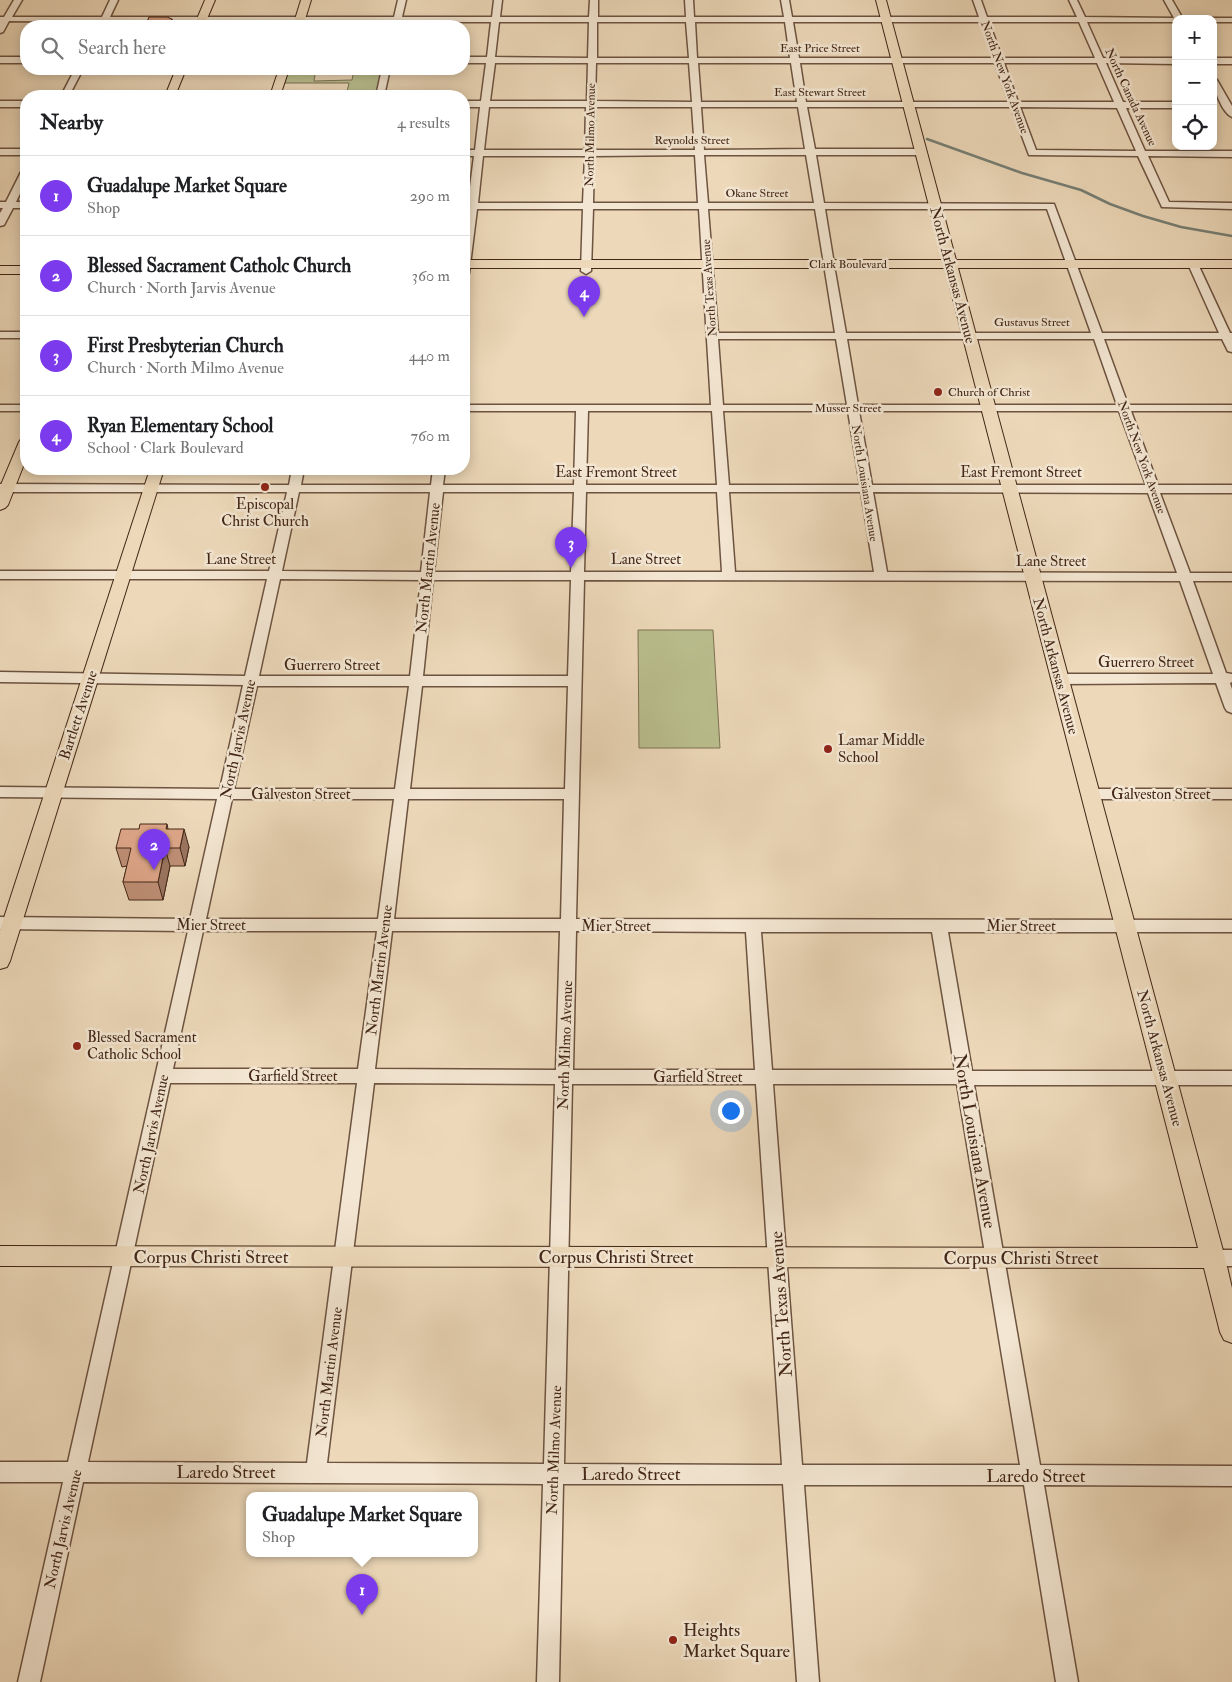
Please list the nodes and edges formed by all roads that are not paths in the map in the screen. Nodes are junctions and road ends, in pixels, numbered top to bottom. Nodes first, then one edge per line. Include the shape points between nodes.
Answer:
1 (18, 0) edge
2 (114, 0) edge
3 (210, 0) edge
4 (306, 0) edge
5 (402, 0) edge
6 (498, 0) edge
7 (594, 0) edge
8 (689, 0) edge
9 (785, 0) edge
10 (881, 0) edge
11 (977, 0) edge
12 (1073, 0) edge
13 (1168, 0) edge
14 (1175, 15) edge
15 (3, 19) edge
16 (495, 19) junction
17 (593, 19) junction
18 (1172, 19) edge
19 (28, 20) edge
20 (104, 20) edge
21 (202, 20) edge
22 (300, 20) edge
23 (398, 20) edge
24 (470, 20) edge
25 (691, 20) junction
26 (788, 20) junction
27 (886, 20) junction
28 (984, 20) junction
29 (1082, 20) junction
30 (1217, 20) edge
31 (1232, 20) edge
32 (0, 30) edge
33 (0, 60) edge
34 (20, 60) edge
35 (470, 60) edge
36 (490, 60) junction
37 (592, 60) junction
38 (693, 60) junction
39 (795, 60) junction
40 (897, 60) junction
41 (999, 60) junction
42 (1100, 61) junction
43 (1172, 61) edge
44 (1217, 61) edge
45 (1232, 61) edge
46 (76, 75) edge
47 (179, 75) edge
48 (282, 75) edge
49 (385, 75) edge
50 (1217, 86) edge
51 (68, 90) edge
52 (172, 90) edge
53 (277, 90) edge
54 (381, 90) edge
55 (0, 104) edge
56 (20, 104) edge
57 (470, 104) edge
58 (484, 104) junction
59 (590, 104) junction
60 (696, 104) junction
61 (803, 105) junction
62 (909, 105) junction
63 (1015, 105) junction
64 (1121, 105) junction
65 (1172, 105) edge
66 (1217, 105) edge
67 (1230, 105) edge
68 (1232, 114) edge
69 (0, 152) edge
70 (20, 152) edge
71 (470, 152) edge
72 (479, 152) junction
73 (589, 152) junction
74 (700, 152) junction
75 (810, 152) junction
76 (921, 152) junction
77 (1143, 153) junction
78 (1232, 154) edge
79 (20, 181) edge
80 (470, 196) edge
81 (5, 205) edge
82 (20, 205) edge
83 (470, 206) edge
84 (588, 206) junction
85 (704, 206) junction
86 (820, 206) junction
87 (935, 206) junction
88 (1051, 206) joint
89 (1232, 206) edge
90 (0, 223) edge
91 (0, 264) edge
92 (20, 264) edge
93 (1232, 264) edge
94 (586, 267) junction
95 (708, 268) junction
96 (830, 268) junction
97 (951, 268) junction
98 (1074, 268) junction
99 (1195, 268) junction
100 (470, 269) edge
101 (0, 270) edge
102 (20, 270) edge
103 (1232, 271) edge
104 (0, 335) edge
105 (20, 335) edge
106 (712, 336) junction
107 (841, 336) junction
108 (969, 336) junction
109 (1098, 336) junction
110 (1229, 336) edge
111 (1232, 349) edge
112 (0, 408) edge
113 (20, 408) edge
114 (470, 408) edge
115 (582, 408) junction
116 (718, 408) junction
117 (853, 408) junction
118 (988, 408) junction
119 (1124, 408) junction
120 (1232, 408) edge
121 (20, 455) edge
122 (155, 475) edge
123 (297, 475) edge
124 (438, 475) edge
125 (4, 488) edge
126 (151, 488) junction
127 (294, 488) junction
128 (437, 488) junction
129 (580, 488) junction
130 (723, 488) junction
131 (866, 488) junction
132 (1009, 488) junction
133 (1153, 488) junction
134 (1232, 488) edge
135 (0, 505) edge
136 (0, 575) edge
137 (123, 575) junction
138 (274, 576) junction
139 (426, 576) junction
140 (578, 576) junction
141 (729, 576) junction
142 (881, 576) junction
143 (1033, 577) junction
144 (1185, 577) junction
145 (1232, 577) edge
146 (0, 677) edge
147 (90, 677) junction
148 (1227, 678) edge
149 (1060, 679) junction
150 (251, 682) junction
151 (416, 682) junction
152 (575, 682) junction
153 (1232, 708) edge
154 (0, 792) edge
155 (54, 792) junction
156 (226, 794) junction
157 (402, 794) junction
158 (572, 794) junction
159 (1090, 794) junction
160 (1232, 794) edge
161 (6, 923) edge
162 (197, 925) junction
163 (385, 925) junction
164 (568, 926) junction
165 (753, 926) junction
166 (939, 926) junction
167 (1125, 926) junction
168 (1232, 926) edge
169 (0, 961) edge
170 (163, 1076) junction
171 (366, 1077) junction
172 (564, 1077) junction
173 (764, 1078) junction
174 (964, 1078) junction
175 (1165, 1078) junction
176 (1232, 1078) edge
177 (0, 1256) edge
178 (124, 1257) junction
179 (343, 1257) junction
180 (559, 1257) junction
181 (777, 1258) junction
182 (995, 1258) junction
183 (1222, 1258) edge
184 (1232, 1332) edge
185 (0, 1472) edge
186 (316, 1472) junction
187 (75, 1474) junction
188 (554, 1474) junction
189 (793, 1475) junction
190 (1032, 1476) junction
191 (1232, 1476) edge
192 (29, 1682) edge
193 (548, 1682) edge
194 (808, 1682) edge
195 (1067, 1682) edge

1 - 15 street
2 - 20 street
3 - 21 main road
4 - 22 main road
5 - 23 street
6 - 16 street
7 - 17 street, North Milmo Avenue
8 - 25 street, North Texas Avenue
9 - 26 street, North Louisiana Avenue
10 - 27 main road, North Arkansas Avenue
11 - 28 street, North New York Avenue
12 - 29 street, North Canada Avenue
13 - 14 street
15 - 19 street
15 - 32 street
16 - 17 street
16 - 24 street
16 - 36 street
17 - 25 street
17 - 37 street, North Milmo Avenue
18 - 29 street
25 - 26 street
25 - 38 street, North Texas Avenue
26 - 27 street
26 - 39 street, North Louisiana Avenue
27 - 28 street
27 - 40 main road, North Arkansas Avenue
28 - 29 street
28 - 41 street, North New York Avenue
29 - 42 street, North Canada Avenue
30 - 31 street
33 - 34 street
35 - 36 street, East Price Street
36 - 37 street, East Price Street
36 - 58 street
37 - 38 street, East Price Street
37 - 59 street, North Milmo Avenue
38 - 39 street, East Price Street
38 - 60 street, North Texas Avenue
39 - 40 street, East Price Street
39 - 61 street, North Louisiana Avenue
40 - 41 street, East Price Street
40 - 62 main road, North Arkansas Avenue
41 - 42 street, East Price Street
41 - 63 street, North New York Avenue
42 - 43 street, East Price Street
42 - 64 street, North Canada Avenue
44 - 45 street
46 - 51 street
47 - 52 main road
48 - 53 main road
49 - 54 street
50 - 67 street
55 - 56 street
57 - 58 street, East Stewart Street
58 - 59 street, East Stewart Street
58 - 72 street
59 - 60 street, East Stewart Street
59 - 73 street, North Milmo Avenue
60 - 61 street, East Stewart Street
60 - 74 street, North Texas Avenue
61 - 62 street, East Stewart Street
61 - 75 street, North Louisiana Avenue
62 - 63 street, East Stewart Street
62 - 76 main road, North Arkansas Avenue
63 - 64 street, East Stewart Street
63 - 77 street, North New York Avenue via 1032,153
64 - 65 street, East Stewart Street
64 - 77 street, North Canada Avenue
66 - 67 street
67 - 68 street
69 - 70 street
71 - 72 street, Reynolds Street
72 - 73 street, Reynolds Street
72 - 80 street
73 - 74 street, Reynolds Street
73 - 84 street, North Milmo Avenue
74 - 75 street, Reynolds Street
74 - 85 street, North Texas Avenue
75 - 76 street, Reynolds Street
75 - 86 street, North Louisiana Avenue
76 - 87 main road, North Arkansas Avenue
77 - 78 street
77 - 89 street, North Canada Avenue via 1165,205
79 - 81 street
81 - 82 street
81 - 90 street
83 - 84 street, Okane Street
84 - 85 street, Okane Street
84 - 94 street, North Milmo Avenue
85 - 86 street, Okane Street
85 - 95 street, North Texas Avenue
86 - 87 street, Okane Street
86 - 96 street, North Louisiana Avenue
87 - 88 street, Okane Street
87 - 97 main road, North Arkansas Avenue
88 - 98 street, North New York Avenue
91 - 92 main road
93 - 99 main road, Clark Boulevard
94 - 95 main road, Clark Boulevard
94 - 100 main road, Clark Boulevard
95 - 96 main road, Clark Boulevard
95 - 106 street, North Texas Avenue
96 - 97 main road, Clark Boulevard
96 - 107 street, North Louisiana Avenue
97 - 98 main road, Clark Boulevard
97 - 108 main road, North Arkansas Avenue
98 - 99 main road, Clark Boulevard
98 - 109 street, North New York Avenue
99 - 103 main road, Clark Boulevard
99 - 110 street
101 - 102 main road
104 - 105 street
106 - 107 street, Gustavus Street
106 - 116 street, North Texas Avenue
107 - 108 street, Gustavus Street
107 - 117 street, North Louisiana Avenue
108 - 109 street, Gustavus Street
108 - 118 main road, North Arkansas Avenue
109 - 110 street, Gustavus Street
109 - 119 street, North New York Avenue
110 - 111 street
112 - 113 street
114 - 115 street, Musser Street
115 - 116 street, Musser Street
115 - 129 street, North Milmo Avenue
116 - 117 street, Musser Street
116 - 130 street, North Texas Avenue
117 - 118 street, Musser Street
117 - 131 street, North Louisiana Avenue
118 - 119 street, Musser Street
118 - 132 main road, North Arkansas Avenue
119 - 120 street, Musser Street
119 - 133 street, North New York Avenue
121 - 125 main road
122 - 126 main road, Bartlett Avenue
123 - 127 street, North Jarvis Avenue
124 - 128 street, North Martin Avenue
125 - 126 street, East Fremont Street
125 - 135 main road
126 - 127 street, East Fremont Street
126 - 137 main road, Bartlett Avenue
127 - 128 street, East Fremont Street
127 - 138 street, North Jarvis Avenue
128 - 129 street, East Fremont Street
128 - 139 street, North Martin Avenue
129 - 130 street, East Fremont Street
129 - 140 street, North Milmo Avenue
130 - 131 street, East Fremont Street
130 - 141 street, North Texas Avenue
131 - 132 street, East Fremont Street
131 - 142 street, North Louisiana Avenue
132 - 133 street, East Fremont Street
132 - 143 main road, North Arkansas Avenue
133 - 134 street, East Fremont Street
133 - 144 street, North New York Avenue
136 - 137 street, Lane Street
137 - 138 street, Lane Street
137 - 147 main road, Bartlett Avenue
138 - 139 street, Lane Street
138 - 150 street, North Jarvis Avenue
139 - 140 street, Lane Street
139 - 151 street, North Martin Avenue
140 - 141 street, Lane Street
140 - 152 street, North Milmo Avenue
141 - 142 street, Lane Street
142 - 143 street, Lane Street
143 - 144 street, Lane Street
143 - 149 main road, North Arkansas Avenue
144 - 145 street, Lane Street
144 - 148 street, North New York Avenue
146 - 147 street, Guerrero Street
147 - 150 street, Guerrero Street
147 - 155 main road, Bartlett Avenue
148 - 149 street, Guerrero Street
148 - 153 street, North New York Avenue
149 - 159 main road, North Arkansas Avenue
150 - 151 street, Guerrero Street
150 - 156 street, North Jarvis Avenue
151 - 152 street, Guerrero Street
151 - 157 street, North Martin Avenue
152 - 158 street, North Milmo Avenue
154 - 155 street, Galveston Street
155 - 156 street, Galveston Street
155 - 161 main road, Bartlett Avenue
156 - 157 street, Galveston Street
156 - 162 street, North Jarvis Avenue
157 - 158 street, Galveston Street
157 - 163 street, North Martin Avenue
158 - 164 street, North Milmo Avenue
159 - 160 street, Galveston Street
159 - 167 main road, North Arkansas Avenue
161 - 162 street, Mier Street
161 - 169 main road, Bartlett Avenue
162 - 163 street, Mier Street
162 - 170 street, North Jarvis Avenue
163 - 164 street, Mier Street
163 - 171 street, North Martin Avenue
164 - 165 street, Mier Street
164 - 172 street, North Milmo Avenue
165 - 166 street, Mier Street
165 - 173 street, North Texas Avenue
166 - 167 street, Mier Street
166 - 174 street, North Louisiana Avenue
167 - 168 street, Mier Street
167 - 175 main road, North Arkansas Avenue
170 - 171 street, Garfield Street
170 - 178 street, North Jarvis Avenue
171 - 172 street, Garfield Street
171 - 179 street, North Martin Avenue
172 - 173 street, Garfield Street
172 - 180 street, North Milmo Avenue
173 - 174 street, Garfield Street
173 - 181 street, North Texas Avenue
174 - 175 street, Garfield Street
174 - 182 street, North Louisiana Avenue
175 - 176 street, Garfield Street
175 - 183 main road, North Arkansas Avenue
177 - 178 main road, Corpus Christi Street
178 - 179 main road, Corpus Christi Street
178 - 187 street, North Jarvis Avenue
179 - 180 main road, Corpus Christi Street
179 - 186 street, North Martin Avenue
180 - 181 main road, Corpus Christi Street
180 - 188 street, North Milmo Avenue
181 - 182 main road, Corpus Christi Street
181 - 189 street, North Texas Avenue
182 - 183 main road, Corpus Christi Street
182 - 190 street, North Louisiana Avenue
183 - 184 main road, North Arkansas Avenue
185 - 187 street, Laredo Street
186 - 187 street, Laredo Street
186 - 188 street, Laredo Street
187 - 192 street, North Jarvis Avenue
188 - 189 street, Laredo Street
188 - 193 street, North Milmo Avenue
189 - 190 street, Laredo Street
189 - 194 street, North Texas Avenue
190 - 191 street, Laredo Street
190 - 195 street, North Louisiana Avenue

